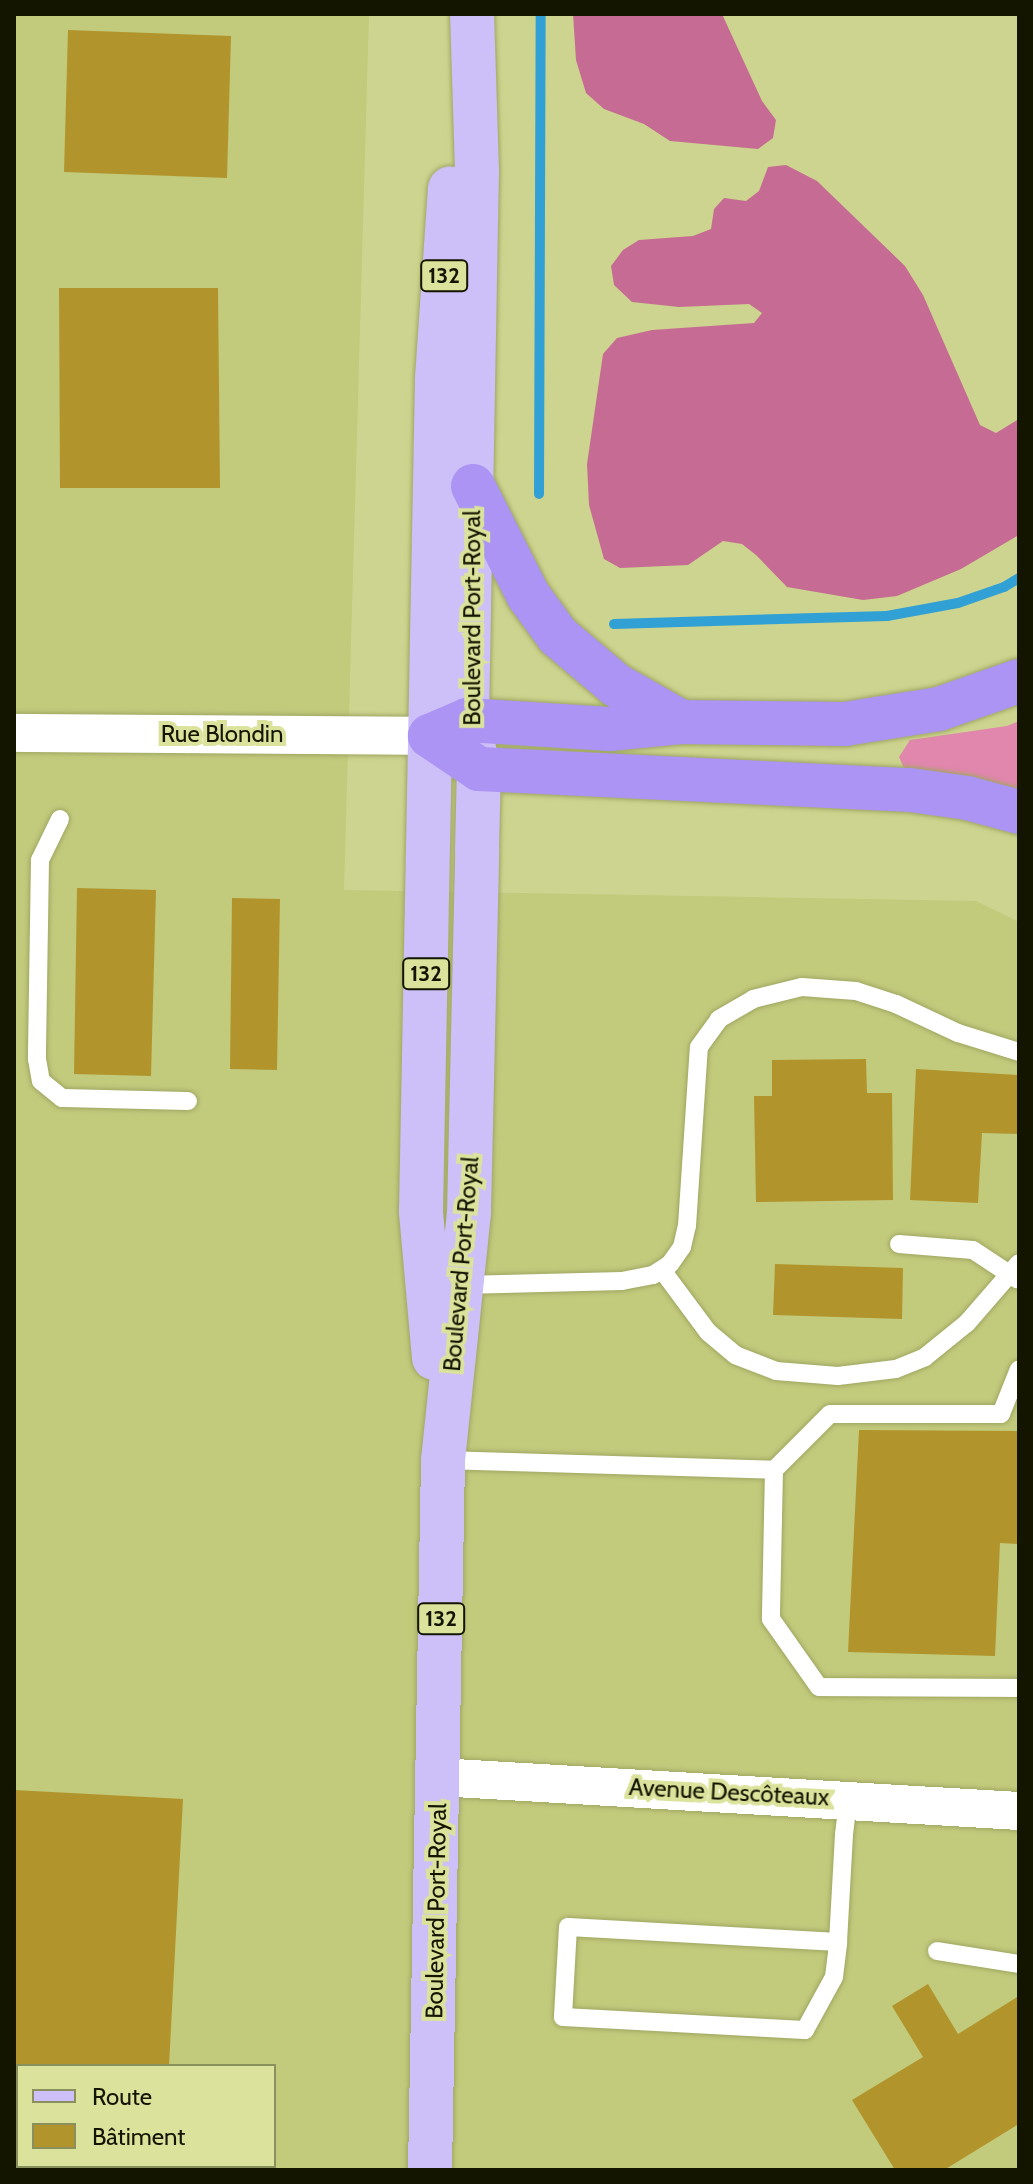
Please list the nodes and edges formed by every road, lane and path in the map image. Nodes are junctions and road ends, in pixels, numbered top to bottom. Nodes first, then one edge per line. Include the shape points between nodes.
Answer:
1 (463, 14) edge
2 (472, 14) edge
3 (473, 486) junction
4 (1019, 681) edge
5 (681, 722) junction
6 (449, 728) junction
7 (14, 733) edge
8 (479, 769) junction
9 (1019, 812) edge
10 (60, 819) dead end
11 (1019, 1052) edge
12 (188, 1101) dead end
13 (899, 1244) dead end
14 (662, 1270) junction
15 (1016, 1273) edge
16 (444, 1284) junction
17 (1019, 1369) edge
18 (443, 1460) junction
19 (774, 1470) junction
20 (1019, 1688) edge
21 (438, 1777) junction
22 (848, 1799) junction
23 (1019, 1811) edge
24 (838, 1942) junction
25 (937, 1951) dead end
26 (1019, 1964) edge
27 (430, 2170) edge

1 - 6 main road, Boulevard Port-Royal / 132 via 437,378
2 - 3 main road, Boulevard Port-Royal / 132 via 477,171
3 - 5 highway via 545,621 606,677
3 - 6 main road, Boulevard Port-Royal / 132
4 - 5 highway via 951,706 882,720 792,726
5 - 6 highway via 610,729
6 - 7 street, Rue Blondin
6 - 8 highway
6 - 16 main road, Boulevard Port-Royal / 132 via 421,1211
8 - 9 highway via 910,790
8 - 16 main road, Boulevard Port-Royal / 132 via 469,1213
10 - 12 lane via 40,860 41,1081 62,1098
11 - 14 lane via 958,1033 876,997 837,989 785,989 729,1011 699,1047 685,1237 677,1256
13 - 15 lane via 973,1250
14 - 15 lane via 708,1332 735,1355 776,1371 838,1376 896,1369 925,1357
14 - 16 lane via 622,1281
16 - 18 main road, Boulevard Port-Royal / 132
17 - 19 lane via 1001,1414 830,1414
18 - 19 lane
18 - 21 main road, Boulevard Port-Royal / 132
19 - 20 lane via 771,1619 819,1687
21 - 22 street, Avenue Descôteaux
21 - 27 main road, Boulevard Port-Royal / 132
22 - 23 street, Avenue Descôteaux
22 - 24 lane
24 - 24 lane via 568,1927 563,2017 805,2030 834,1977
25 - 26 lane

